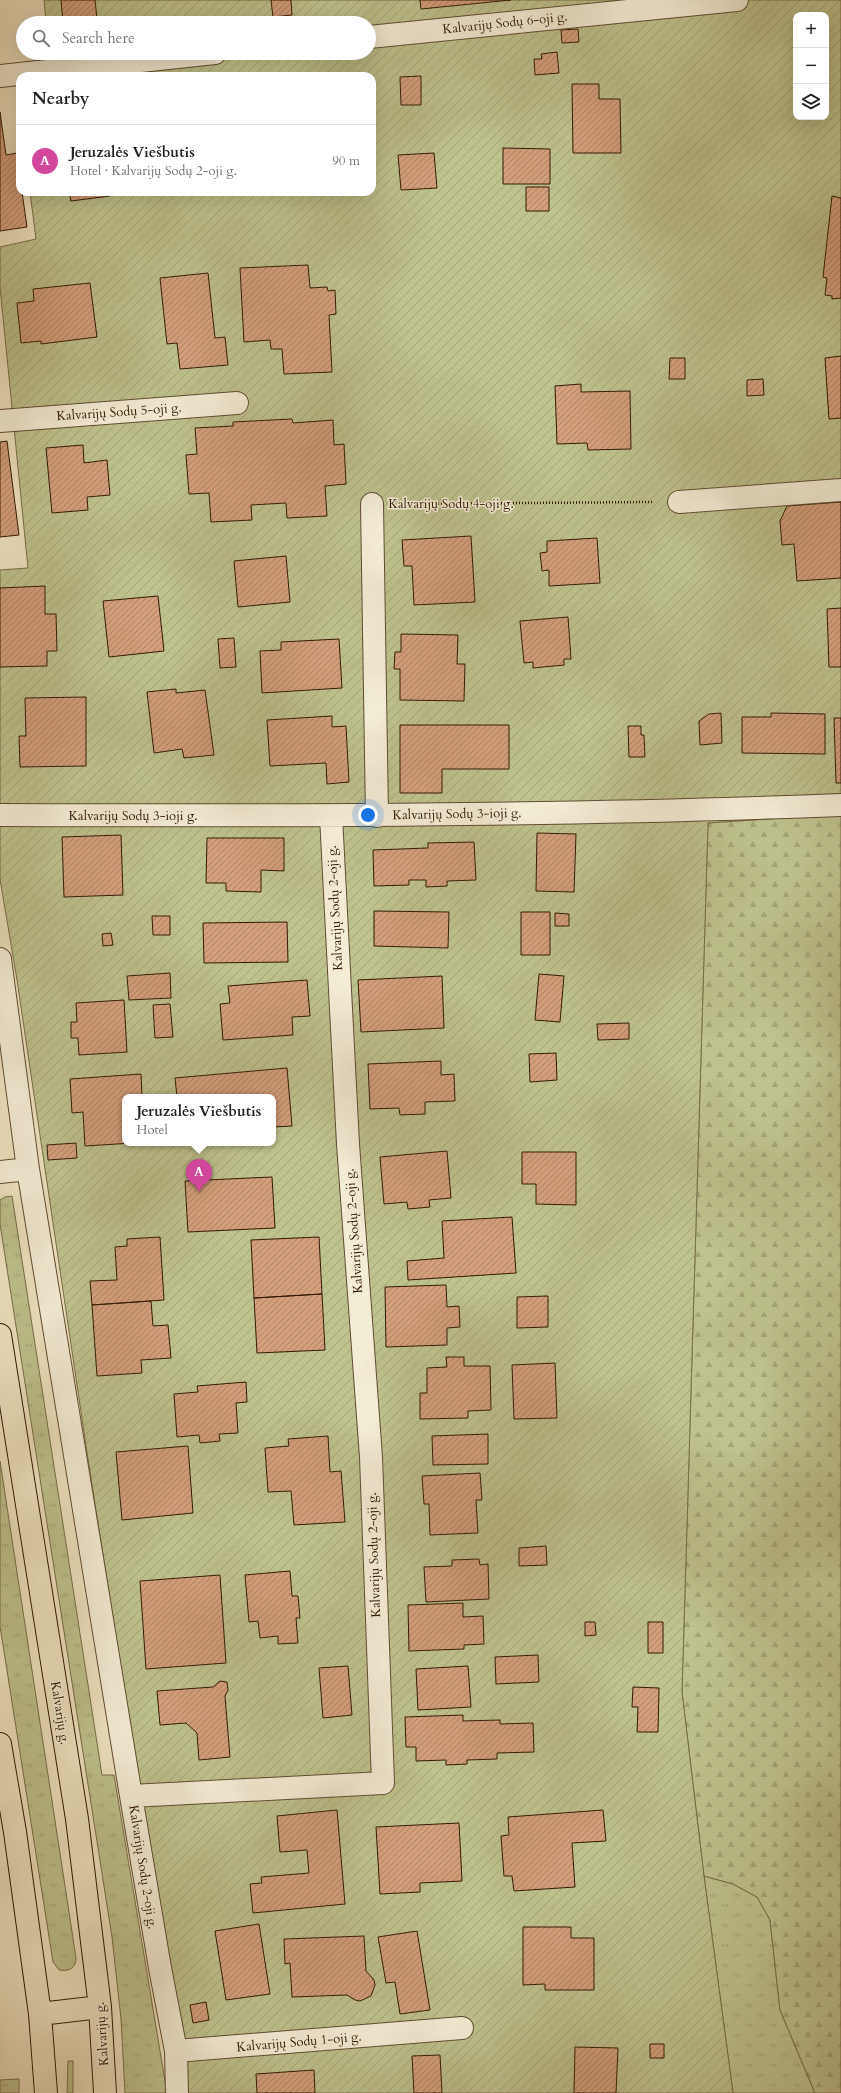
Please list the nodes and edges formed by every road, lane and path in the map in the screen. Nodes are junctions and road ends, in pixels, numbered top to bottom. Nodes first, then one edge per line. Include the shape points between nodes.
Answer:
1 (737, 0) edge
2 (376, 36) edge
3 (150, 60) edge
4 (37, 72) edge
5 (16, 74) edge
6 (0, 76) edge
7 (238, 403) dead end
8 (0, 421) edge
9 (841, 490) edge
10 (679, 502) joint
11 (372, 504) joint
12 (841, 805) edge
13 (0, 815) edge
14 (331, 816) junction
15 (377, 816) junction
16 (0, 959) edge
17 (28, 1169) junction
18 (0, 1172) edge
19 (0, 1335) edge
20 (0, 1744) edge
21 (131, 1796) junction
22 (100, 2007) junction
23 (40, 2014) junction
24 (462, 2028) dead end
25 (176, 2052) junction
26 (46, 2093) edge
27 (105, 2093) edge
28 (177, 2093) edge

1 - 2 street, Kalvarijų Sodų 6-oji g.
3 - 4 street
5 - 6 street
7 - 8 street, Kalvarijų Sodų 5-oji g.
9 - 10 street
10 - 11 path, Kalvarijų Sodų 4-oji g.
11 - 15 street, Kalvarijų Sodų 4-oji g.
12 - 15 street, Kalvarijų Sodų 3-ioji g. via 690,811
13 - 14 street, Kalvarijų Sodų 3-ioji g.
14 - 15 street, Kalvarijų Sodų 3-ioji g.
14 - 21 street, Kalvarijų Sodų 2-oji g. via 348,1144 371,1457 383,1783
16 - 17 street
17 - 18 street
17 - 21 street
19 - 22 main road, Kalvarijų g. via 76,1819
20 - 23 main road
21 - 25 street, Kalvarijų Sodų 2-oji g.
22 - 23 main road
22 - 27 main road, Kalvarijų g.
23 - 26 main road
24 - 25 street, Kalvarijų Sodų 1-oji g.
25 - 28 street

